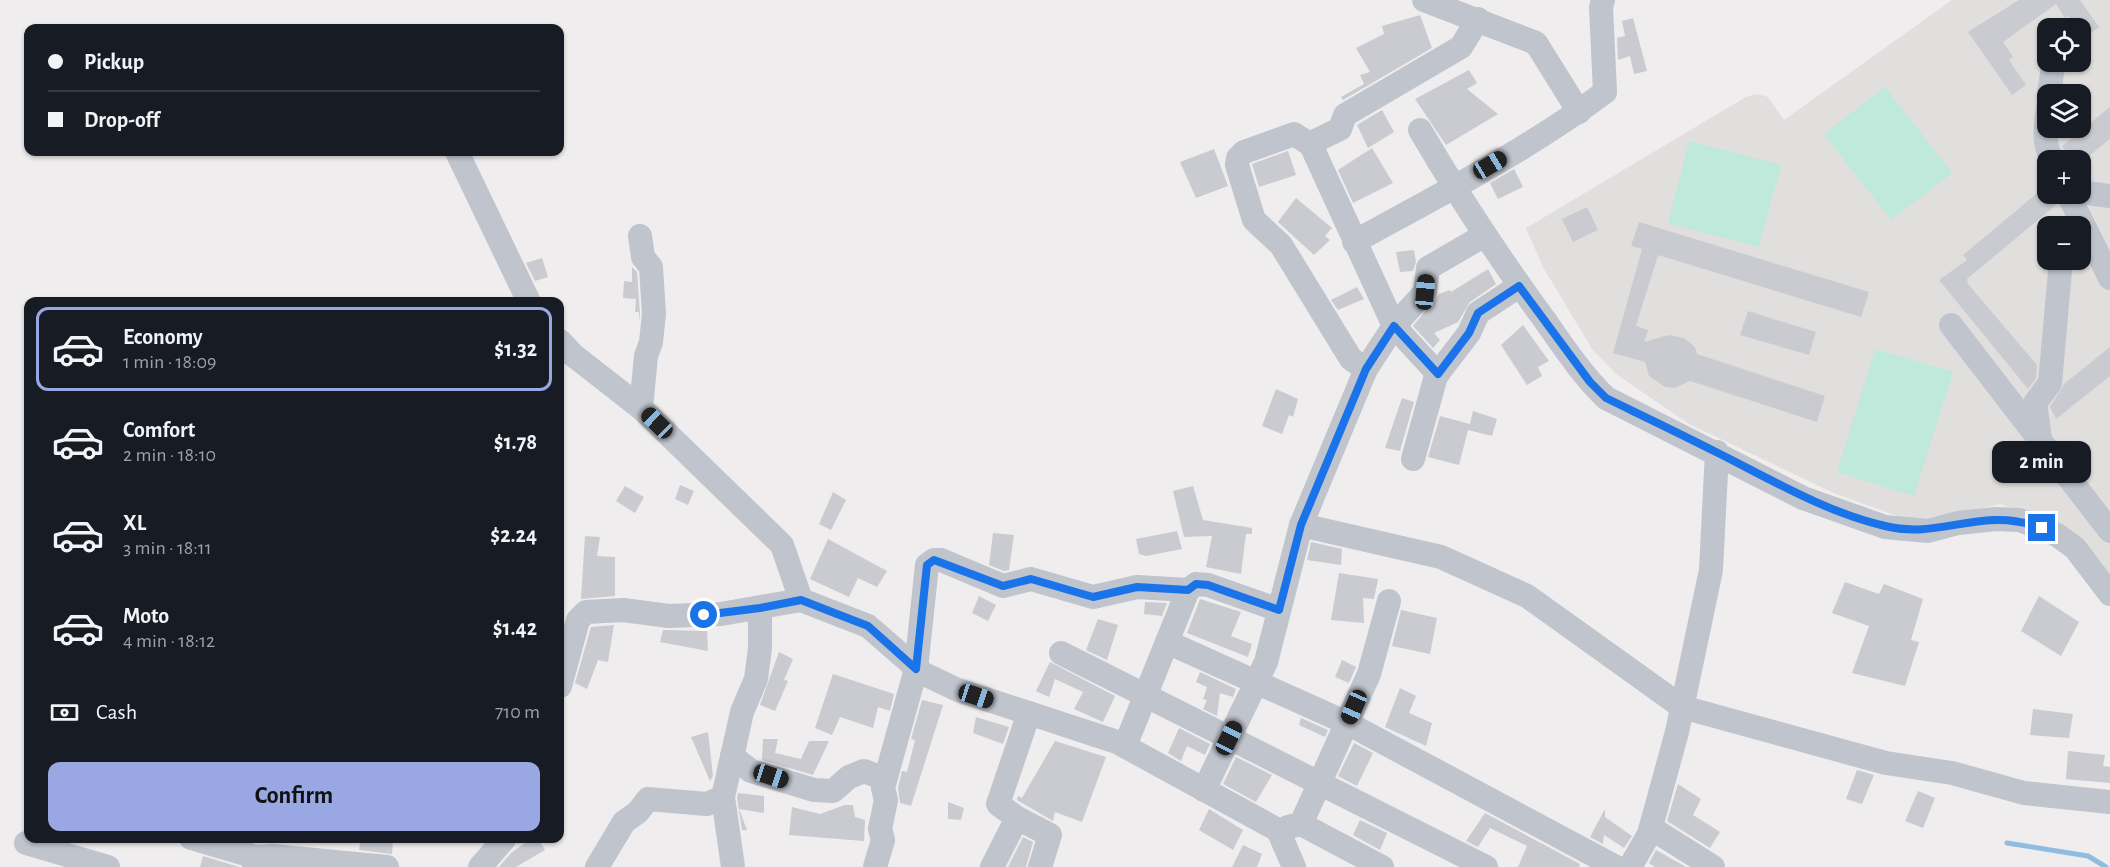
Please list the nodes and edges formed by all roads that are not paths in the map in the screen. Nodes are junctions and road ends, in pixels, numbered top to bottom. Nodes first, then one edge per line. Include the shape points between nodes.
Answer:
1 (1424, 0) edge
2 (1603, 0) edge
3 (1478, 19) junction
4 (1579, 112) junction
5 (1420, 130) dead end
6 (1311, 145) junction
7 (459, 156) edge
8 (1454, 187) junction
9 (2091, 193) edge
10 (2110, 196) edge
11 (2073, 204) edge
12 (1485, 235) junction
13 (640, 236) dead end
14 (1354, 242) junction
15 (2060, 270) edge
16 (2110, 278) edge
17 (1519, 286) junction
18 (527, 297) edge
19 (1951, 325) dead end
20 (1394, 326) junction
21 (564, 345) edge
22 (1366, 369) junction
23 (1438, 374) junction
24 (641, 408) junction
25 (2040, 441) junction
26 (1717, 452) junction
27 (1413, 459) dead end
28 (1301, 525) junction
29 (2110, 531) edge
30 (1188, 590) junction
31 (2110, 594) edge
32 (801, 600) junction
33 (1389, 601) dead end
34 (760, 608) junction
35 (1279, 610) junction
36 (1167, 642) junction
37 (1061, 653) dead end
38 (916, 669) junction
39 (564, 671) edge
40 (1257, 681) junction
41 (1146, 696) junction
42 (1682, 708) junction
43 (1029, 713) junction
44 (1347, 723) junction
45 (1229, 738) junction
46 (1125, 746) junction
47 (732, 756) junction
48 (885, 779) junction
49 (1320, 783) junction
50 (1204, 790) junction
51 (723, 796) junction
52 (2110, 802) edge
53 (1017, 818) junction
54 (1301, 824) junction
55 (1651, 828) junction
56 (1278, 830) junction
57 (26, 843) dead end
58 (210, 843) edge
59 (501, 843) edge
60 (253, 854) edge
61 (108, 867) edge
62 (387, 867) edge
63 (480, 867) edge
64 (597, 867) edge
65 (733, 867) edge
66 (875, 867) edge
67 (992, 867) edge
68 (1040, 867) edge
69 (1294, 867) edge
70 (1382, 867) edge
71 (1486, 867) edge
72 (1617, 867) edge
73 (1630, 867) edge
74 (1713, 867) edge

1 - 3 street
2 - 4 street via 1605,92
3 - 4 street via 1536,43
3 - 6 street via 1461,47 1345,115 1340,129
4 - 8 street
5 - 8 street
6 - 14 street
6 - 22 street via 1294,134 1244,152 1237,165 1254,220 1281,245 1351,359
7 - 18 street
8 - 12 street
8 - 14 street
9 - 10 street
11 - 16 street
12 - 17 street
12 - 20 street via 1428,268 1425,292
13 - 24 street via 643,257 651,267 654,314
14 - 20 street
15 - 25 street via 2050,383 2036,403
17 - 23 street via 1478,313 1469,333
17 - 26 street via 1606,398
19 - 25 street
20 - 22 street
20 - 23 street
21 - 24 street
22 - 28 street
23 - 27 street
24 - 32 street via 782,545
25 - 29 street
26 - 31 street via 1803,498 1885,526 1928,531 1958,523 2019,520 2057,535 2075,548
26 - 42 street via 1711,570
28 - 35 street
28 - 42 street via 1441,557 1527,596
30 - 35 street via 1196,584 1208,585
30 - 36 street
30 - 38 street via 1137,587 1093,597 1031,579 1003,586 934,560 927,565
32 - 34 street
32 - 38 street via 868,626
33 - 44 street via 1369,674
34 - 39 street via 669,616 623,610 585,612 578,620
34 - 47 street via 756,679 742,712
35 - 40 street
36 - 40 street
36 - 41 street
37 - 41 street
38 - 43 street via 958,690
38 - 48 street
40 - 44 street
40 - 45 street
41 - 45 street
41 - 46 street
42 - 52 street via 1886,763 1952,773 2024,793
42 - 55 street
43 - 46 street
43 - 53 street via 998,804
44 - 49 street
44 - 72 street
45 - 49 street
45 - 50 street
46 - 50 street
47 - 48 street via 751,771 814,790 833,791 849,777 864,771
47 - 51 street
48 - 66 street via 886,800 880,829 883,840
49 - 54 street
49 - 71 street
50 - 56 street
51 - 64 street via 707,804 648,799 624,822
51 - 65 street
53 - 67 street
53 - 68 street via 1050,835
54 - 56 street
54 - 70 street
55 - 73 street
55 - 74 street
56 - 69 street
57 - 61 street
58 - 60 street
59 - 63 street
60 - 62 street

